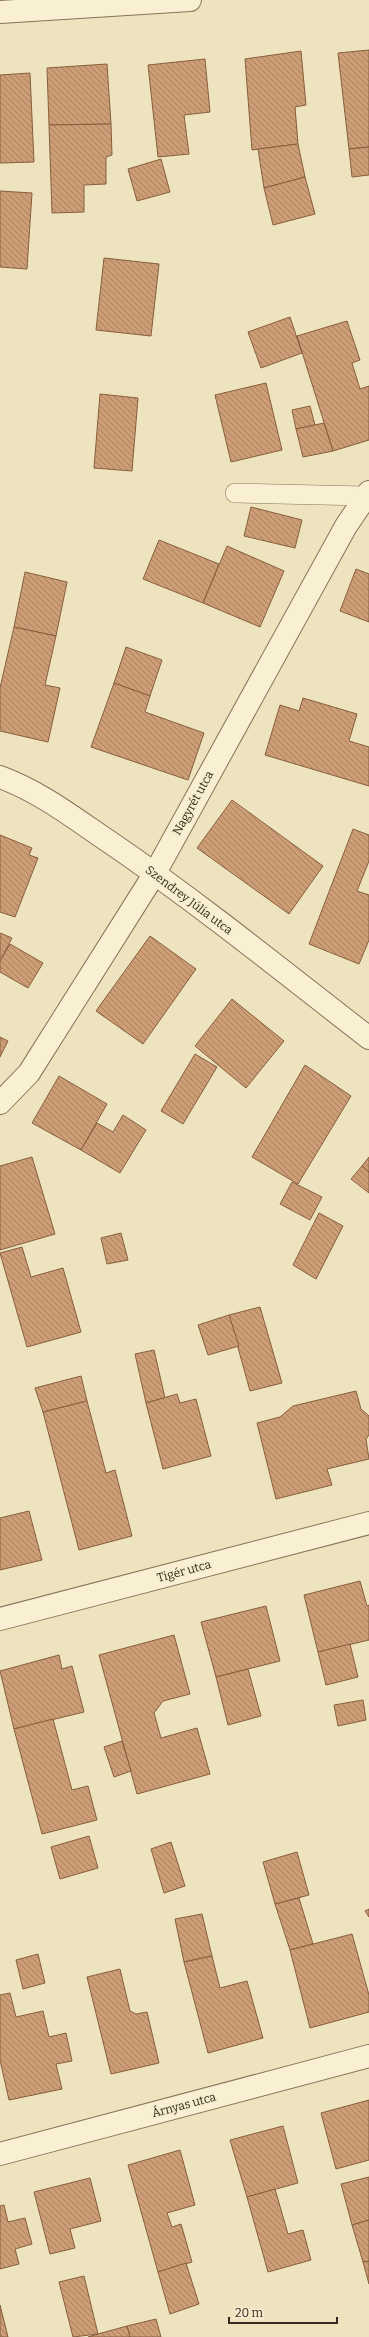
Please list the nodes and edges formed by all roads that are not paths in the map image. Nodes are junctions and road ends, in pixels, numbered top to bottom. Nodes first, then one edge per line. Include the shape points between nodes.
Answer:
1 (190, 0) edge
2 (0, 12) edge
3 (235, 493) dead end
4 (367, 494) edge
5 (0, 777) edge
6 (155, 873) junction
7 (369, 1038) edge
8 (0, 1103) edge
9 (369, 1523) edge
10 (0, 1619) edge
11 (369, 2056) edge
12 (0, 2154) edge

1 - 2 street
3 - 4 lane
4 - 6 street, Nagyrét utca via 346,526
5 - 6 street, Szendrey Júlia utca via 20,784 41,796
6 - 7 street, Szendrey Júlia utca
6 - 8 street, Nagyrét utca via 29,1073
9 - 10 street, Tigér utca
11 - 12 street, Árnyas utca

